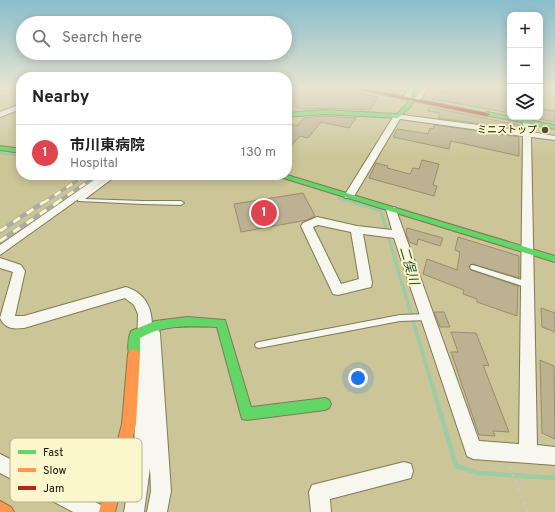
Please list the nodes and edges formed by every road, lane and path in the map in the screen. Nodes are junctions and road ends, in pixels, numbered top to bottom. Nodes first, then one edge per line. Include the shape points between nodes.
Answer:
1 (10, 111) edge
2 (402, 111) edge
3 (467, 111) edge
4 (333, 112) junction
5 (0, 115) edge
6 (292, 115) edge
7 (398, 116) junction
8 (0, 122) edge
9 (457, 124) junction
10 (527, 124) edge
11 (555, 127) edge
12 (0, 128) edge
13 (555, 138) edge
14 (0, 148) edge
15 (16, 150) edge
16 (292, 160) edge
17 (292, 179) edge
18 (100, 180) edge
19 (108, 180) edge
20 (349, 196) junction
21 (181, 203) dead end
22 (391, 209) junction
23 (433, 222) junction
24 (356, 229) junction
25 (398, 234) junction
26 (528, 250) junction
27 (0, 251) edge
28 (555, 259) edge
29 (0, 262) edge
30 (473, 267) dead end
31 (528, 285) junction
32 (428, 317) junction
33 (145, 328) junction
34 (259, 345) dead end
35 (325, 404) dead end
36 (126, 438) edge
37 (505, 452) junction
38 (528, 454) junction
39 (555, 456) edge
40 (142, 460) edge
41 (0, 463) edge
42 (10, 468) edge
43 (404, 471) dead end
44 (75, 502) edge
45 (110, 502) edge
46 (136, 502) edge
47 (0, 508) edge
48 (6, 512) edge
49 (94, 512) edge
50 (107, 512) edge
51 (134, 512) edge
52 (158, 512) edge
53 (320, 512) edge
54 (528, 512) edge

1 - 5 street
2 - 7 main road
3 - 10 main road
4 - 6 main road
4 - 7 main road
4 - 16 path
7 - 9 street
7 - 20 street
8 - 12 path via 7,125
9 - 10 street
9 - 23 path
10 - 11 main road
10 - 13 street
10 - 26 street
14 - 15 main road
17 - 20 main road
18 - 27 street
19 - 21 lane via 80,200
20 - 22 main road
22 - 23 main road
22 - 25 street
23 - 26 main road
24 - 24 street via 317,221 308,226 338,290 366,283
24 - 25 street via 378,234
25 - 32 street
26 - 28 main road
26 - 31 street
29 - 33 street via 19,271 7,318 14,322 24,322 126,292 135,296 143,306
30 - 31 lane
31 - 38 street
32 - 34 lane via 400,318
32 - 37 street via 473,450
33 - 35 main road via 166,320 221,323 247,414
33 - 36 main road via 135,335 129,424
33 - 40 street
33 - 52 street via 153,333 161,491
37 - 38 street
37 - 54 path
38 - 39 street
41 - 42 street
43 - 53 street via 319,492
44 - 49 street
45 - 50 main road
46 - 51 street
47 - 48 main road

